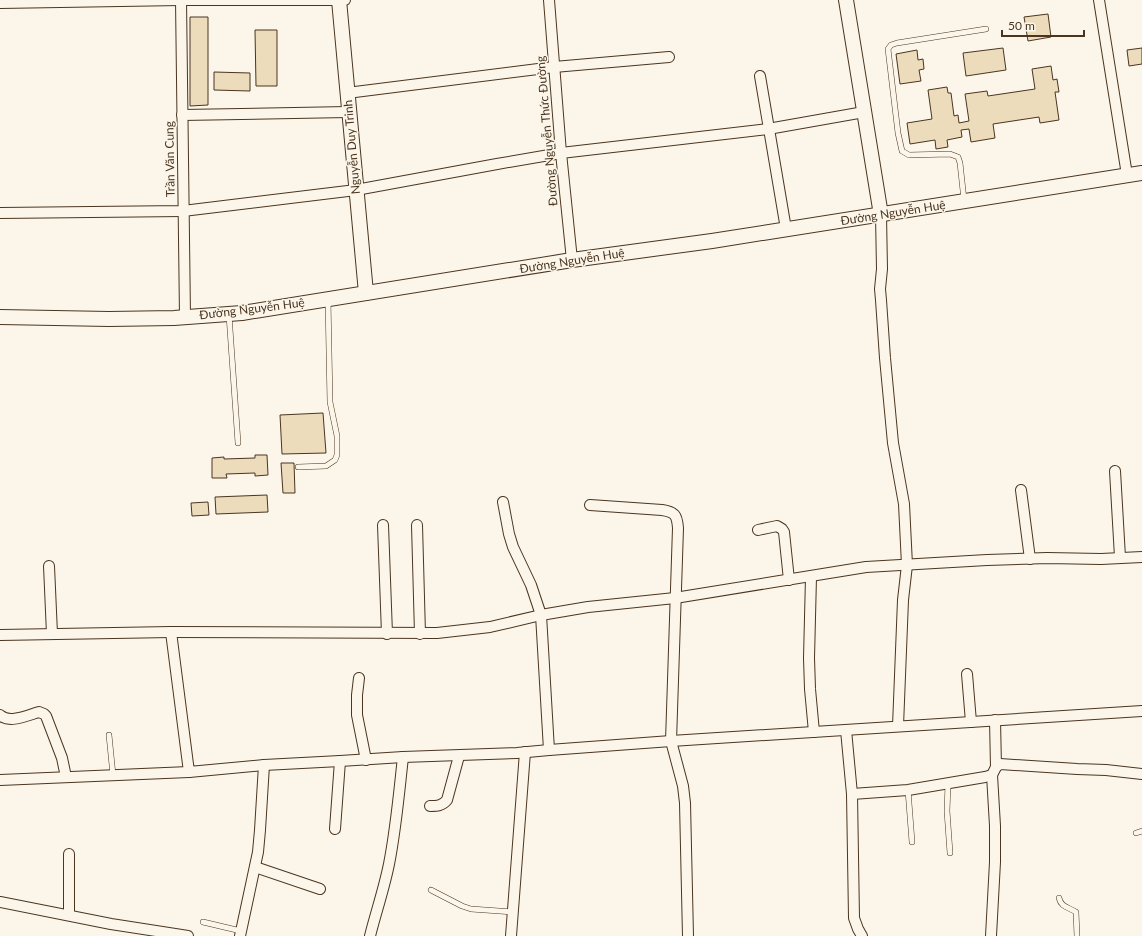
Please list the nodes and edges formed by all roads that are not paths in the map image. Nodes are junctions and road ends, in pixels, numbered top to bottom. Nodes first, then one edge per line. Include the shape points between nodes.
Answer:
1 (181, 0) edge
2 (339, 0) edge
3 (345, 0) edge
4 (549, 0) edge
5 (846, 0) edge
6 (1099, 0) edge
7 (0, 3) edge
8 (986, 29) dead end
9 (670, 57) dead end
10 (554, 66) junction
11 (760, 76) dead end
12 (347, 94) junction
13 (348, 112) junction
14 (864, 112) junction
15 (182, 115) junction
16 (768, 129) junction
17 (561, 153) junction
18 (1142, 173) edge
19 (1127, 175) junction
20 (356, 190) junction
21 (964, 201) junction
22 (183, 211) junction
23 (0, 212) edge
24 (881, 215) junction
25 (786, 229) junction
26 (572, 260) junction
27 (366, 293) junction
28 (328, 299) junction
29 (229, 314) junction
30 (0, 317) edge
31 (185, 317) junction
32 (238, 443) dead end
33 (298, 467) dead end
34 (1115, 472) dead end
35 (1021, 490) dead end
36 (503, 502) dead end
37 (590, 505) dead end
38 (383, 525) dead end
39 (417, 525) dead end
40 (758, 530) dead end
41 (1120, 557) junction
42 (1142, 557) edge
43 (1030, 559) junction
44 (906, 565) junction
45 (49, 566) dead end
46 (811, 577) junction
47 (789, 580) junction
48 (675, 598) junction
49 (541, 615) junction
50 (171, 632) junction
51 (52, 634) junction
52 (387, 634) junction
53 (420, 634) junction
54 (0, 635) edge
55 (967, 674) dead end
56 (359, 678) dead end
57 (1142, 711) edge
58 (0, 715) edge
59 (995, 720) junction
60 (971, 722) junction
61 (898, 726) junction
62 (846, 730) junction
63 (814, 732) junction
64 (109, 735) dead end
65 (671, 741) junction
66 (549, 750) junction
67 (525, 752) junction
68 (459, 756) junction
69 (403, 757) junction
70 (366, 760) junction
71 (340, 762) junction
72 (264, 764) junction
73 (994, 771) junction
74 (189, 772) junction
75 (1142, 774) edge
76 (113, 775) junction
77 (66, 777) junction
78 (0, 780) edge
79 (948, 784) junction
80 (908, 790) junction
81 (852, 794) junction
82 (430, 806) dead end
83 (335, 829) dead end
84 (1142, 831) edge
85 (1136, 834) dead end
86 (912, 842) dead end
87 (950, 853) dead end
88 (69, 854) dead end
89 (255, 867) junction
90 (320, 889) dead end
91 (431, 890) dead end
92 (1059, 898) dead end
93 (0, 902) edge
94 (513, 912) junction
95 (69, 915) junction
96 (203, 922) dead end
97 (241, 934) edge
98 (188, 936) edge
99 (370, 936) edge
100 (511, 936) edge
101 (688, 936) edge
102 (862, 936) edge
103 (991, 936) edge
104 (1077, 936) edge

1 - 2 street
1 - 7 street
1 - 15 street, Trần Văn Cung
2 - 3 street
2 - 12 street, Nguyễn Duy Trinh
4 - 10 street, Đường Nguyễn Thức Đường
5 - 14 street
6 - 19 street
8 - 21 lane via 897,43 888,49 902,151 909,155 950,154 958,158
9 - 10 street
10 - 12 street
10 - 17 street, Đường Nguyễn Thức Đường
11 - 16 street
12 - 13 street, Nguyễn Duy Trinh
13 - 15 street
13 - 20 street, Nguyễn Duy Trinh
14 - 16 street
14 - 24 street
15 - 22 street, Trần Văn Cung
16 - 17 street
16 - 25 street
17 - 20 street
17 - 26 street, Đường Nguyễn Thức Đường
18 - 19 street, Đường Nguyễn Huệ
19 - 21 street, Đường Nguyễn Huệ
20 - 22 street
20 - 27 street, Nguyễn Duy Trinh
21 - 24 street, Đường Nguyễn Huệ
22 - 23 street
22 - 31 street, Trần Văn Cung
24 - 25 street, Đường Nguyễn Huệ
24 - 44 street via 880,289 884,358 893,442 904,504
25 - 26 street, Đường Nguyễn Huệ
26 - 27 street, Đường Nguyễn Huệ
27 - 28 street, Đường Nguyễn Huệ
28 - 29 street, Đường Nguyễn Huệ
28 - 33 lane via 330,402 337,432 338,454 335,460 326,466
29 - 31 street, Đường Nguyễn Huệ
29 - 32 lane
30 - 31 street, Đường Nguyễn Huệ
34 - 41 street
35 - 43 street
36 - 49 street via 513,547 531,585
37 - 48 street via 662,510 675,515 678,528
38 - 52 street
39 - 53 street
40 - 47 street via 777,526 784,532
41 - 42 street
41 - 43 street
43 - 44 street
44 - 46 street via 866,567
44 - 61 street
45 - 51 street
46 - 47 street
46 - 63 street via 809,658
47 - 48 street
48 - 49 street via 588,607
48 - 65 street
49 - 53 street via 490,627
49 - 66 street
50 - 51 street
50 - 52 street
50 - 74 street
51 - 54 street
52 - 53 street
55 - 60 street
56 - 70 street via 357,715
57 - 59 street
58 - 77 street via 9,719 39,712 44,714 62,758
59 - 60 street
59 - 73 street
60 - 61 street
61 - 62 street
62 - 63 street
62 - 81 street
63 - 65 street
64 - 76 lane
65 - 66 street
65 - 101 street via 685,803
66 - 67 street
67 - 68 street
67 - 94 street
68 - 69 street
68 - 82 street via 447,800 440,806
69 - 70 street
69 - 99 street via 389,864
70 - 71 street
71 - 72 street
71 - 83 street
72 - 74 street
72 - 89 street
73 - 75 street via 1000,764 1008,764
73 - 79 street via 985,777
73 - 103 street via 995,862
74 - 76 street
76 - 77 street
77 - 78 street
79 - 80 street
79 - 87 lane
80 - 81 street
80 - 86 lane
81 - 102 street via 854,918
84 - 85 lane
88 - 95 street
89 - 90 street
89 - 97 street
91 - 94 lane via 471,909
92 - 104 lane via 1063,906 1076,912
93 - 95 street
94 - 100 street
95 - 98 street
96 - 97 lane

